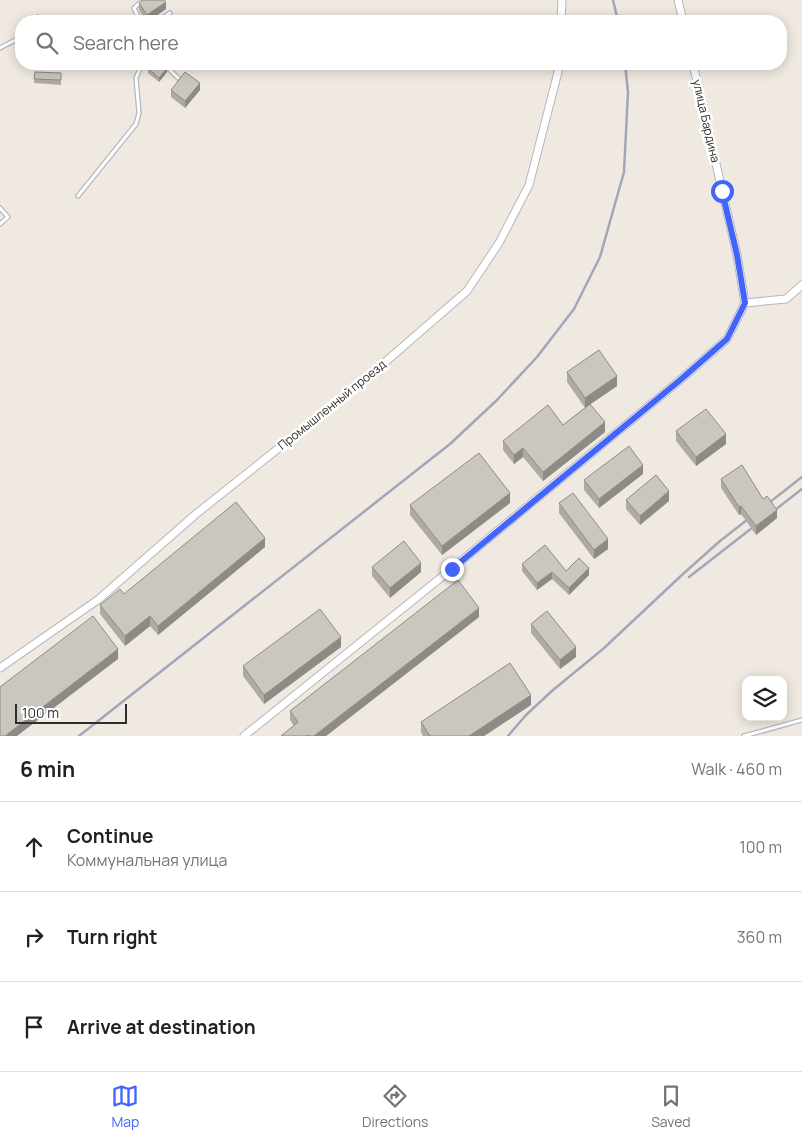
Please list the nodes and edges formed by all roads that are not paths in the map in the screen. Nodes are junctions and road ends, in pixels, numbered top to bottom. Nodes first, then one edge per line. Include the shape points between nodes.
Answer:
1 (143, 0) edge
2 (562, 0) edge
3 (678, 0) edge
4 (170, 13) dead end
5 (137, 15) edge
6 (167, 15) edge
7 (561, 15) edge
8 (682, 15) edge
9 (15, 40) edge
10 (0, 48) edge
11 (139, 70) edge
12 (170, 70) edge
13 (558, 70) edge
14 (694, 70) edge
15 (178, 78) edge
16 (78, 196) dead end
17 (0, 208) edge
18 (0, 224) edge
19 (802, 284) edge
20 (745, 303) junction
21 (0, 668) edge
22 (802, 720) edge
23 (244, 736) edge
24 (744, 736) edge

1 - 5 lane via 134,8
2 - 7 street
3 - 8 street
4 - 6 lane
9 - 10 lane
11 - 16 lane via 136,78 139,112 136,124
12 - 15 lane
13 - 21 street, Промышленный проезд via 529,185 499,243 467,291 368,377 196,514 99,598
14 - 20 street, улица Бардина
17 - 18 lane via 8,217
19 - 20 street via 786,299
20 - 23 street via 727,339 679,381
22 - 24 lane

